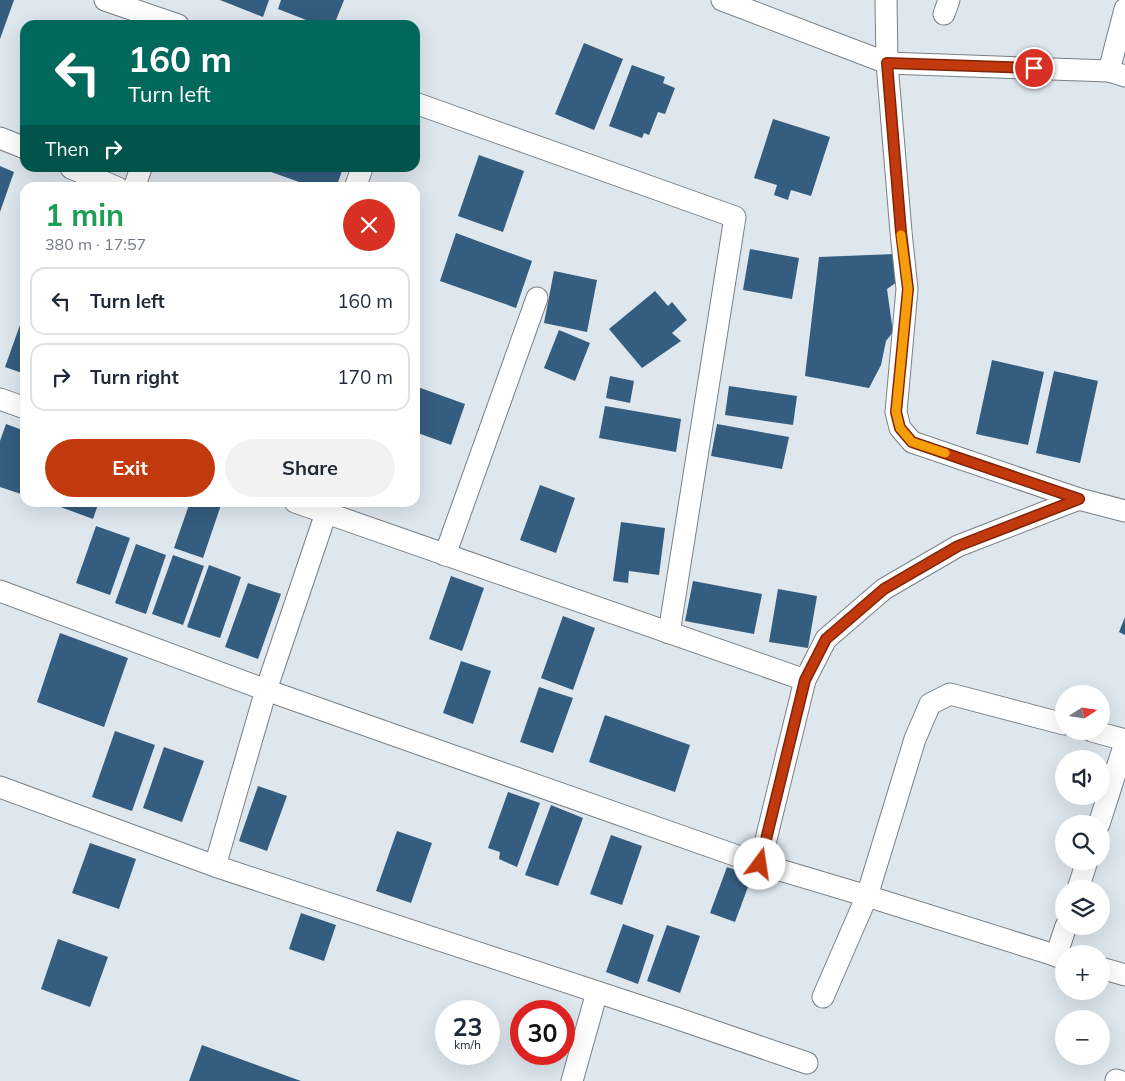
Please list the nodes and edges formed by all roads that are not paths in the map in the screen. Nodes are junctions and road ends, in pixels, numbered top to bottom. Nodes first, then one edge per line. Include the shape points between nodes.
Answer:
1 (105, 0) edge
2 (722, 0) edge
3 (886, 0) edge
4 (156, 8) edge
5 (1125, 9) edge
6 (172, 20) edge
7 (887, 63) junction
8 (1117, 73) edge
9 (420, 105) edge
10 (0, 138) edge
11 (20, 146) edge
12 (80, 172) edge
13 (104, 182) edge
14 (537, 298) dead end
15 (0, 399) edge
16 (20, 406) edge
17 (1079, 499) junction
18 (310, 507) edge
19 (1125, 510) edge
20 (326, 513) junction
21 (445, 555) junction
22 (0, 591) edge
23 (669, 633) junction
24 (805, 680) junction
25 (266, 690) junction
26 (1055, 722) edge
27 (1110, 737) edge
28 (1125, 742) edge
29 (0, 786) edge
30 (1102, 815) edge
31 (760, 864) junction
32 (215, 866) junction
33 (866, 896) junction
34 (1055, 955) edge
35 (1110, 971) edge
36 (1125, 975) edge
37 (598, 992) junction
38 (823, 997) dead end
39 (807, 1063) dead end
40 (572, 1081) edge

1 - 4 street
2 - 7 street
3 - 7 street
4 - 6 street
5 - 8 street
7 - 8 street
7 - 17 street via 908,289 896,412 900,428 912,442
9 - 23 street via 735,217
10 - 11 street
12 - 13 street
14 - 21 street
15 - 16 street
17 - 19 street
17 - 24 street via 958,546 884,589 826,639
18 - 20 street
20 - 21 street
20 - 25 street
21 - 23 street
22 - 25 street
23 - 24 street
24 - 31 street
25 - 31 street
25 - 32 street
26 - 33 street via 950,694 930,704 915,739
27 - 28 street
28 - 30 street
29 - 32 street
31 - 33 street
32 - 37 street
33 - 34 street
33 - 38 street
35 - 36 street
37 - 39 street
37 - 40 street

